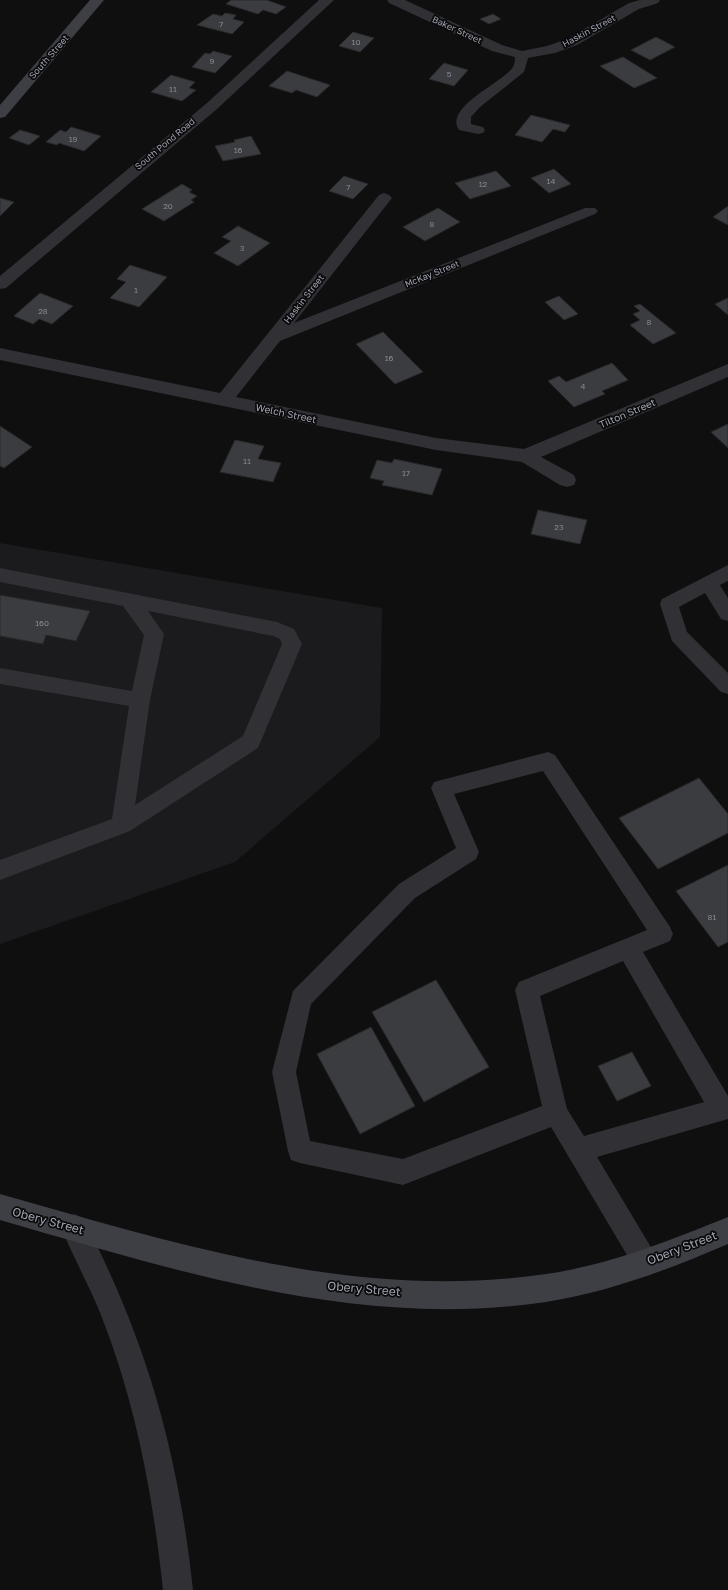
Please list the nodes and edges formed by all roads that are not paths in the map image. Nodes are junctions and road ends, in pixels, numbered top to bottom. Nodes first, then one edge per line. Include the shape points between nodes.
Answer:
1 (97, 0) edge
2 (327, 0) edge
3 (394, 0) edge
4 (653, 0) edge
5 (522, 55) junction
6 (0, 114) edge
7 (478, 130) dead end
8 (384, 198) dead end
9 (590, 211) dead end
10 (0, 284) edge
11 (274, 337) junction
12 (0, 354) edge
13 (728, 370) edge
14 (224, 400) junction
15 (526, 456) junction
16 (567, 480) dead end
17 (728, 572) edge
18 (0, 575) edge
19 (709, 583) junction
20 (129, 600) junction
21 (728, 614) edge
22 (0, 676) edge
23 (728, 686) edge
24 (140, 700) junction
25 (122, 825) junction
26 (0, 870) edge
27 (628, 948) junction
28 (556, 1113) junction
29 (579, 1150) junction
30 (0, 1207) edge
31 (74, 1227) junction
32 (728, 1230) edge
33 (646, 1263) junction
34 (178, 1590) edge

1 - 6 main road, South Street
2 - 10 street, South Pond Road via 212,106
3 - 5 street, Baker Street via 497,48
4 - 5 street, Haskin Street via 634,6 572,42 550,50
5 - 7 lane via 519,69 464,116 464,127
8 - 11 street, Haskin Street
9 - 11 street, McKay Street
11 - 14 street, Haskin Street
12 - 14 street, Welch Street
13 - 15 street, Tilton Street
14 - 15 street, Welch Street via 436,444
15 - 16 street, Welch Street
17 - 19 lane
18 - 20 lane
19 - 21 lane
19 - 23 lane via 670,604 679,636
20 - 24 lane via 154,634
20 - 25 lane via 278,629 287,634 292,644 251,742
22 - 24 lane
24 - 25 lane
25 - 26 lane
27 - 28 lane via 527,990
27 - 28 lane via 662,934 548,760 441,788 468,852 407,891 301,999 284,1072 300,1151 403,1172
27 - 29 lane via 722,1109
28 - 29 lane
29 - 33 lane
30 - 31 main road, Obery Street
31 - 33 main road, Obery Street via 139,1247 245,1273 373,1292 459,1294 532,1290 586,1280
31 - 34 street via 106,1291 141,1391 166,1496
32 - 33 main road, Obery Street

